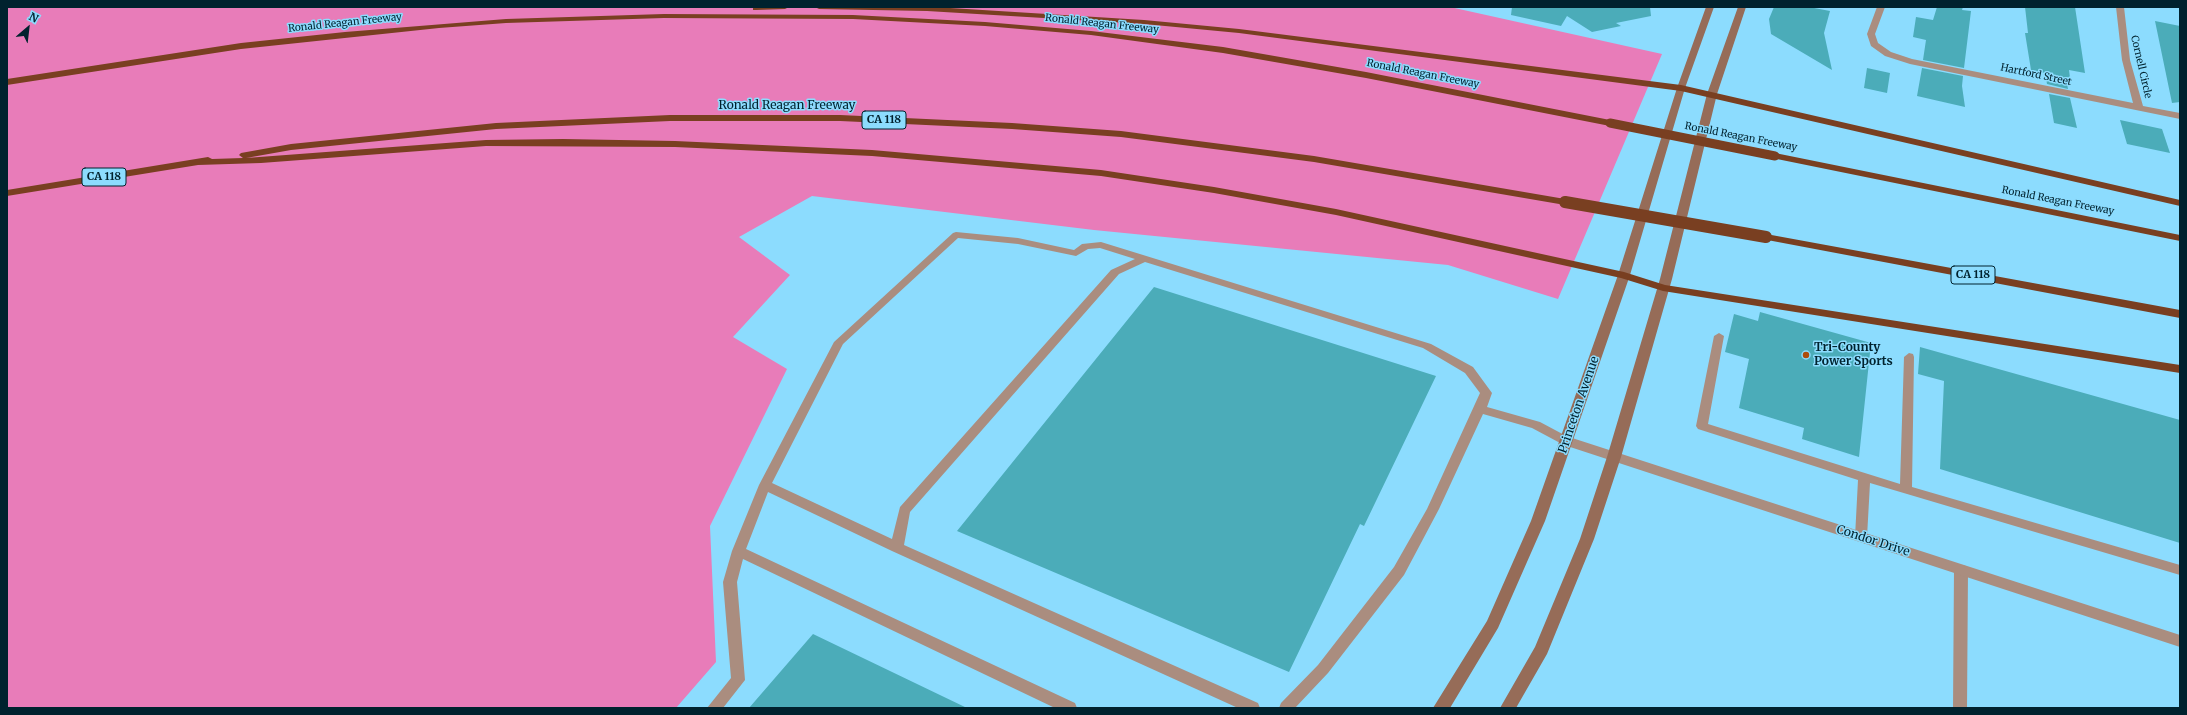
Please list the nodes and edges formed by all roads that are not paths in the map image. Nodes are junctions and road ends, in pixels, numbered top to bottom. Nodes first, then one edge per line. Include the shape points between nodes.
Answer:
1 (785, 7) edge
2 (819, 7) edge
3 (1710, 7) edge
4 (1742, 7) edge
5 (1881, 7) edge
6 (2120, 7) edge
7 (506, 21) junction
8 (7, 82) edge
9 (1682, 88) junction
10 (1712, 94) junction
11 (2139, 108) junction
12 (2180, 116) edge
13 (200, 162) junction
14 (7, 193) edge
15 (2180, 203) edge
16 (2180, 238) edge
17 (1144, 259) junction
18 (1624, 275) junction
19 (1664, 288) junction
20 (2180, 314) edge
21 (1719, 336) dead end
22 (1909, 357) dead end
23 (2180, 369) edge
24 (1480, 409) junction
25 (1566, 441) junction
26 (1614, 457) junction
27 (1864, 477) junction
28 (765, 485) junction
29 (1906, 490) junction
30 (1861, 537) junction
31 (897, 547) junction
32 (739, 551) junction
33 (1961, 570) junction
34 (2180, 570) edge
35 (2180, 641) edge
36 (714, 708) edge
37 (1070, 708) edge
38 (1253, 708) edge
39 (1286, 708) edge
40 (1441, 708) edge
41 (1508, 708) edge
42 (1960, 708) edge

1 - 7 highway via 604,12
2 - 9 highway via 927,9 1144,22 1239,31
3 - 9 street, Princeton Avenue
4 - 10 street
5 - 11 street, Hartford Street via 1871,34 1874,44 1888,54 1910,62
6 - 11 street, Cornell Circle via 2126,60
7 - 8 highway, Ronald Reagan Freeway via 345,34 241,46
7 - 16 highway, Ronald Reagan Freeway, bridge via 672,16 853,17 1091,33 1223,50 1366,74
9 - 10 highway
9 - 18 street, Princeton Avenue
10 - 15 highway via 1771,110
10 - 19 street
11 - 12 street, Hartford Street
13 - 14 highway, Ronald Reagan Freeway / CA 118
13 - 18 highway via 261,160 486,143 563,142 888,154 1101,173 1214,190 1336,212
13 - 20 highway, Ronald Reagan Freeway / CA 118, bridge via 291,147 496,126 670,118 840,118 1120,134 1314,159 1766,237
17 - 24 lane via 1427,346 1469,370 1486,393
17 - 28 lane via 1101,245 1084,246 1076,253 1018,242 956,235 839,342
17 - 31 lane via 1115,272 904,510
18 - 19 highway
18 - 25 street, Princeton Avenue
19 - 23 highway
19 - 26 street
21 - 27 lane via 1702,426
22 - 29 lane
24 - 25 lane via 1536,425
24 - 39 lane via 1433,509 1399,571 1323,669
25 - 26 street, Condor Drive
25 - 40 street, Princeton Avenue via 1538,522 1493,624
26 - 30 street, Condor Drive
26 - 41 street via 1587,539 1542,649
27 - 29 lane
27 - 30 lane
28 - 31 lane
28 - 32 lane
29 - 34 lane
30 - 33 street, Condor Drive
31 - 38 lane
32 - 36 lane via 730,582 738,680
32 - 37 lane
33 - 35 street, Condor Drive
33 - 42 lane

